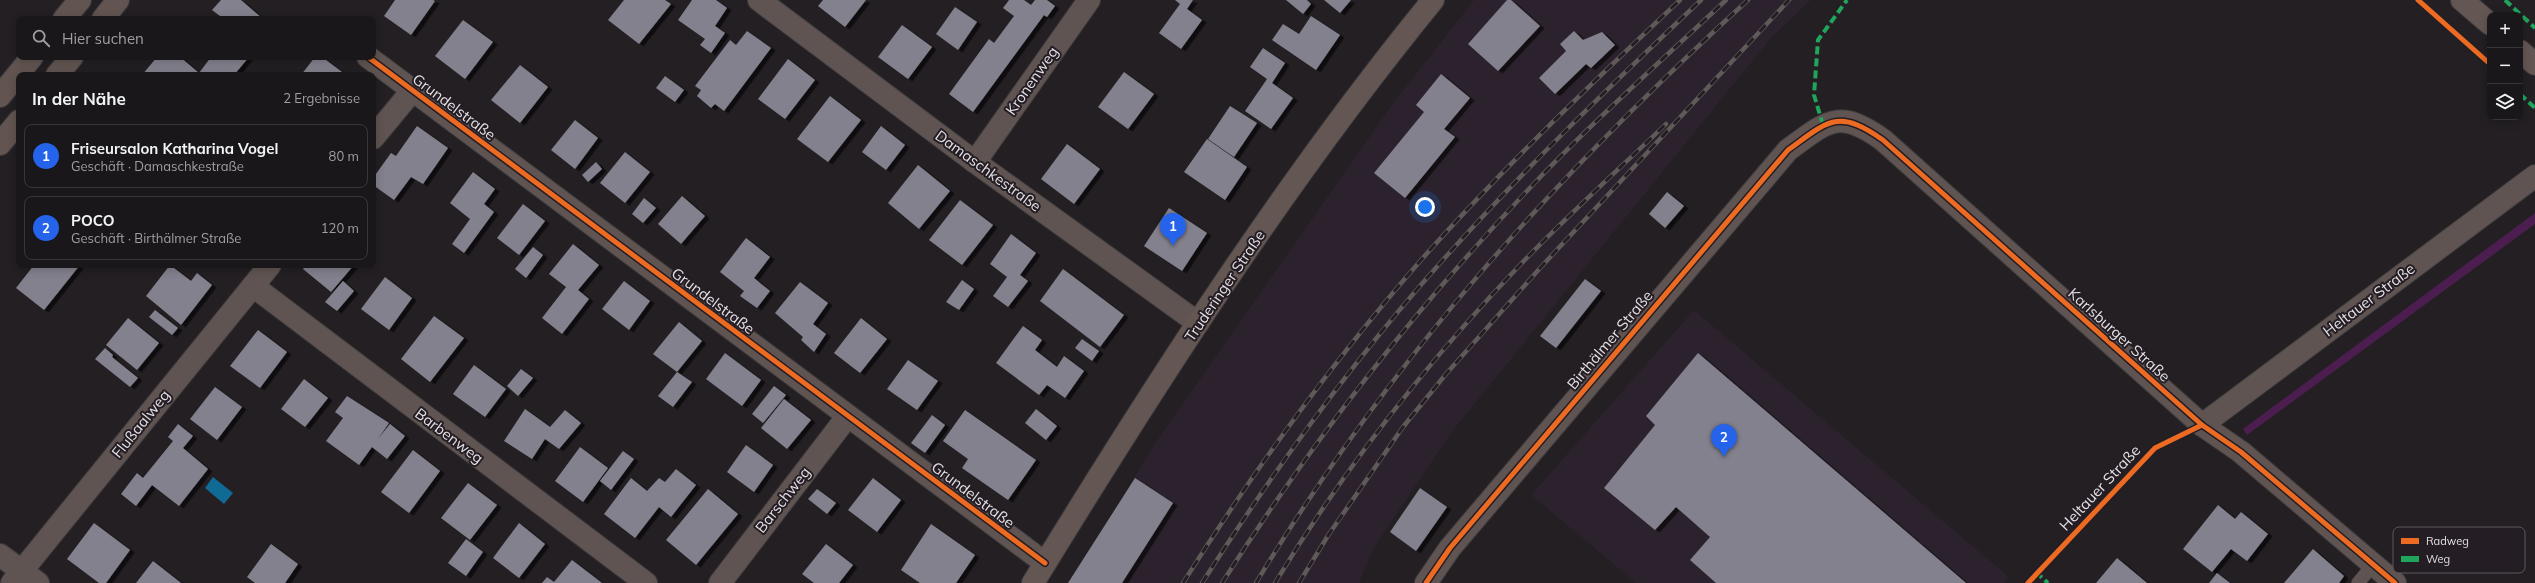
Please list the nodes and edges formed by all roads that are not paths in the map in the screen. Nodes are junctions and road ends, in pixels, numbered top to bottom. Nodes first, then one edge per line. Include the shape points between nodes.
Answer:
1 (80, 0) edge
2 (118, 0) edge
3 (759, 0) edge
4 (1089, 0) edge
5 (1433, 0) edge
6 (2462, 0) edge
7 (67, 16) edge
8 (105, 16) edge
9 (2487, 21) edge
10 (2523, 54) edge
11 (30, 60) edge
12 (70, 60) edge
13 (372, 60) edge
14 (2535, 64) edge
15 (20, 72) edge
16 (60, 72) edge
17 (16, 76) edge
18 (412, 91) junction
19 (0, 96) edge
20 (16, 125) edge
21 (1823, 125) joint
22 (376, 134) edge
23 (0, 144) edge
24 (975, 162) junction
25 (2535, 176) edge
26 (268, 268) edge
27 (253, 286) junction
28 (1198, 323) junction
29 (847, 417) junction
30 (2202, 425) junction
31 (0, 555) edge
32 (1045, 563) junction
33 (2381, 576) edge
34 (24, 579) edge
35 (646, 583) edge
36 (720, 583) edge
37 (1033, 583) edge
38 (1426, 583) edge
39 (2358, 583) edge

1 - 7 main road
2 - 8 main road
3 - 24 street, Damaschkestraße
4 - 24 street, Kronenweg
5 - 28 street, Truderinger Straße via 1373,75 1311,160
6 - 9 street
10 - 14 street
11 - 15 main road
12 - 16 main road
13 - 18 street, Grundelstraße
17 - 19 main road
18 - 22 street
18 - 29 street, Grundelstraße
20 - 23 main road
21 - 30 street, Karlsburger Straße via 1845,121 1863,126 1883,140
21 - 38 street, Birthälmer Straße via 1782,156 1450,548
24 - 28 street, Damaschkestraße
25 - 30 street, Heltauer Straße
26 - 27 street, Flußaalweg
27 - 34 street, Flußaalweg
27 - 35 street, Barbenweg
28 - 32 street, Truderinger Straße
29 - 32 street, Grundelstraße
29 - 36 street, Barschweg
30 - 33 street, Karlsburger Straße via 2241,452
31 - 34 street
32 - 37 street, Truderinger Straße
33 - 39 lane

